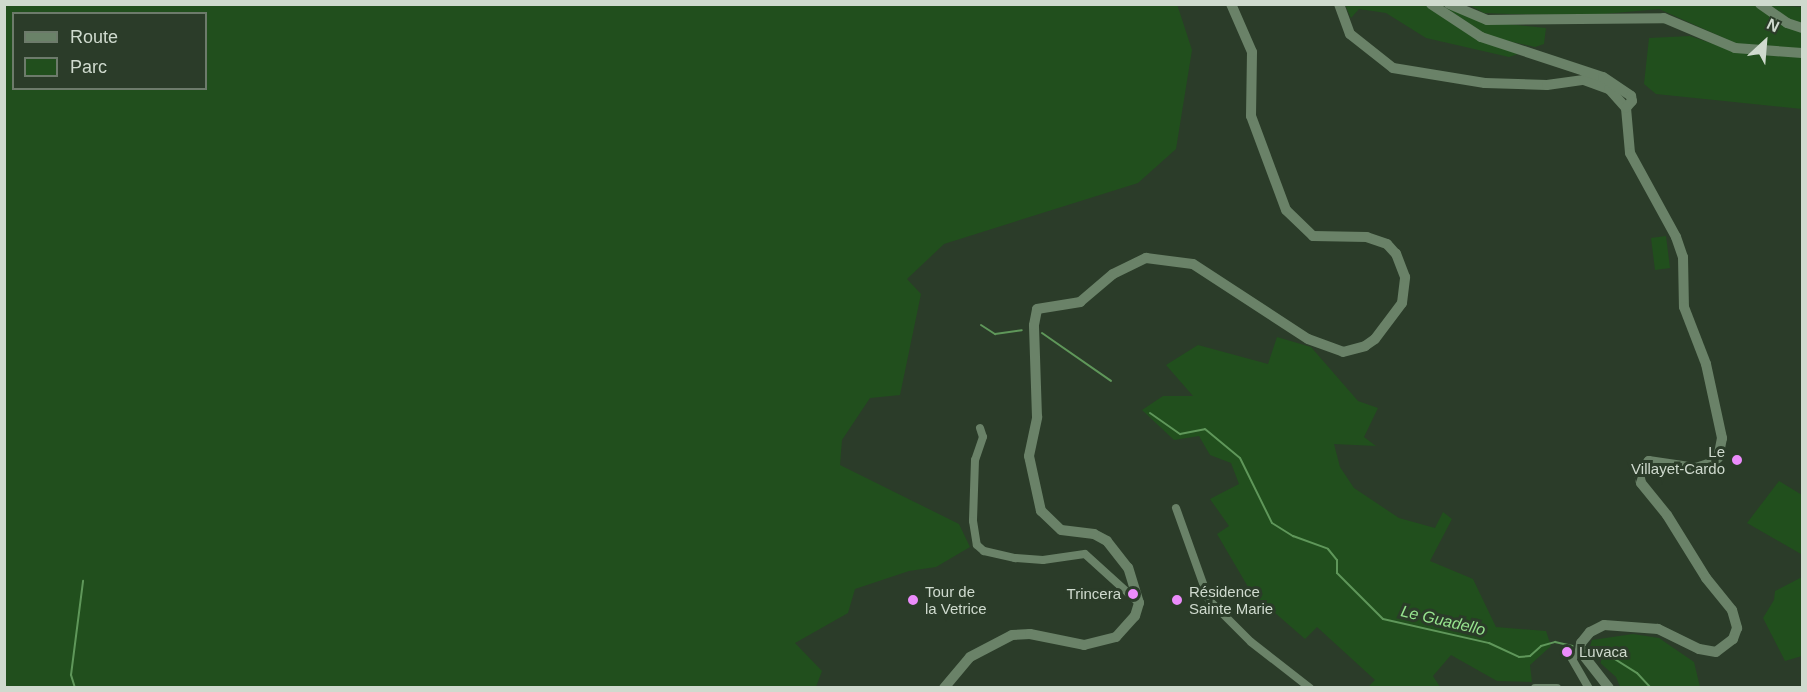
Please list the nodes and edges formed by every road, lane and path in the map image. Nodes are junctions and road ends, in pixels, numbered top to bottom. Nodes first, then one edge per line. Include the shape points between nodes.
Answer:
1 (1231, 4) edge
2 (1339, 4) edge
3 (1431, 4) edge
4 (1449, 4) edge
5 (1760, 4) edge
6 (1803, 28) edge
7 (1803, 53) edge
8 (1626, 108) junction
9 (980, 428) dead end
10 (1176, 508) dead end
11 (1139, 603) junction
12 (1580, 651) junction
13 (944, 687) edge
14 (1310, 687) edge
15 (1535, 687) edge
16 (1557, 687) edge
17 (1589, 687) edge
18 (1609, 687) edge

1 - 11 street via 1252,52 1251,116 1287,210 1313,236 1367,237 1387,244 1396,254 1406,290 1402,303 1375,339 1343,352 1288,327 1210,272 1170,258 1146,258 1129,264 1080,302 1037,309 1037,417 1029,456 1041,511 1061,530 1094,534 1107,541 1128,568
2 - 8 street via 1350,34 1393,68 1485,83 1547,86 1584,80 1609,89
3 - 8 street via 1481,36 1604,77 1631,96
4 - 7 street via 1487,20 1665,18 1735,48
5 - 6 street via 1787,23
8 - 12 street via 1630,153 1683,257 1684,307 1706,364 1722,438 1718,458 1711,463 1696,468 1649,461 1639,473 1641,483 1668,515 1706,578 1732,610 1737,628 1733,639 1716,652 1699,649 1658,629 1604,625 1590,632
9 - 11 street via 984,437 975,460 973,521 977,545 984,551 1016,558 1054,559 1085,554
10 - 14 street via 1209,600 1251,642
11 - 13 street via 1135,616 1116,637 1084,645 1030,634 1012,635 970,657
12 - 17 street via 1572,659
12 - 18 street
15 - 16 street

